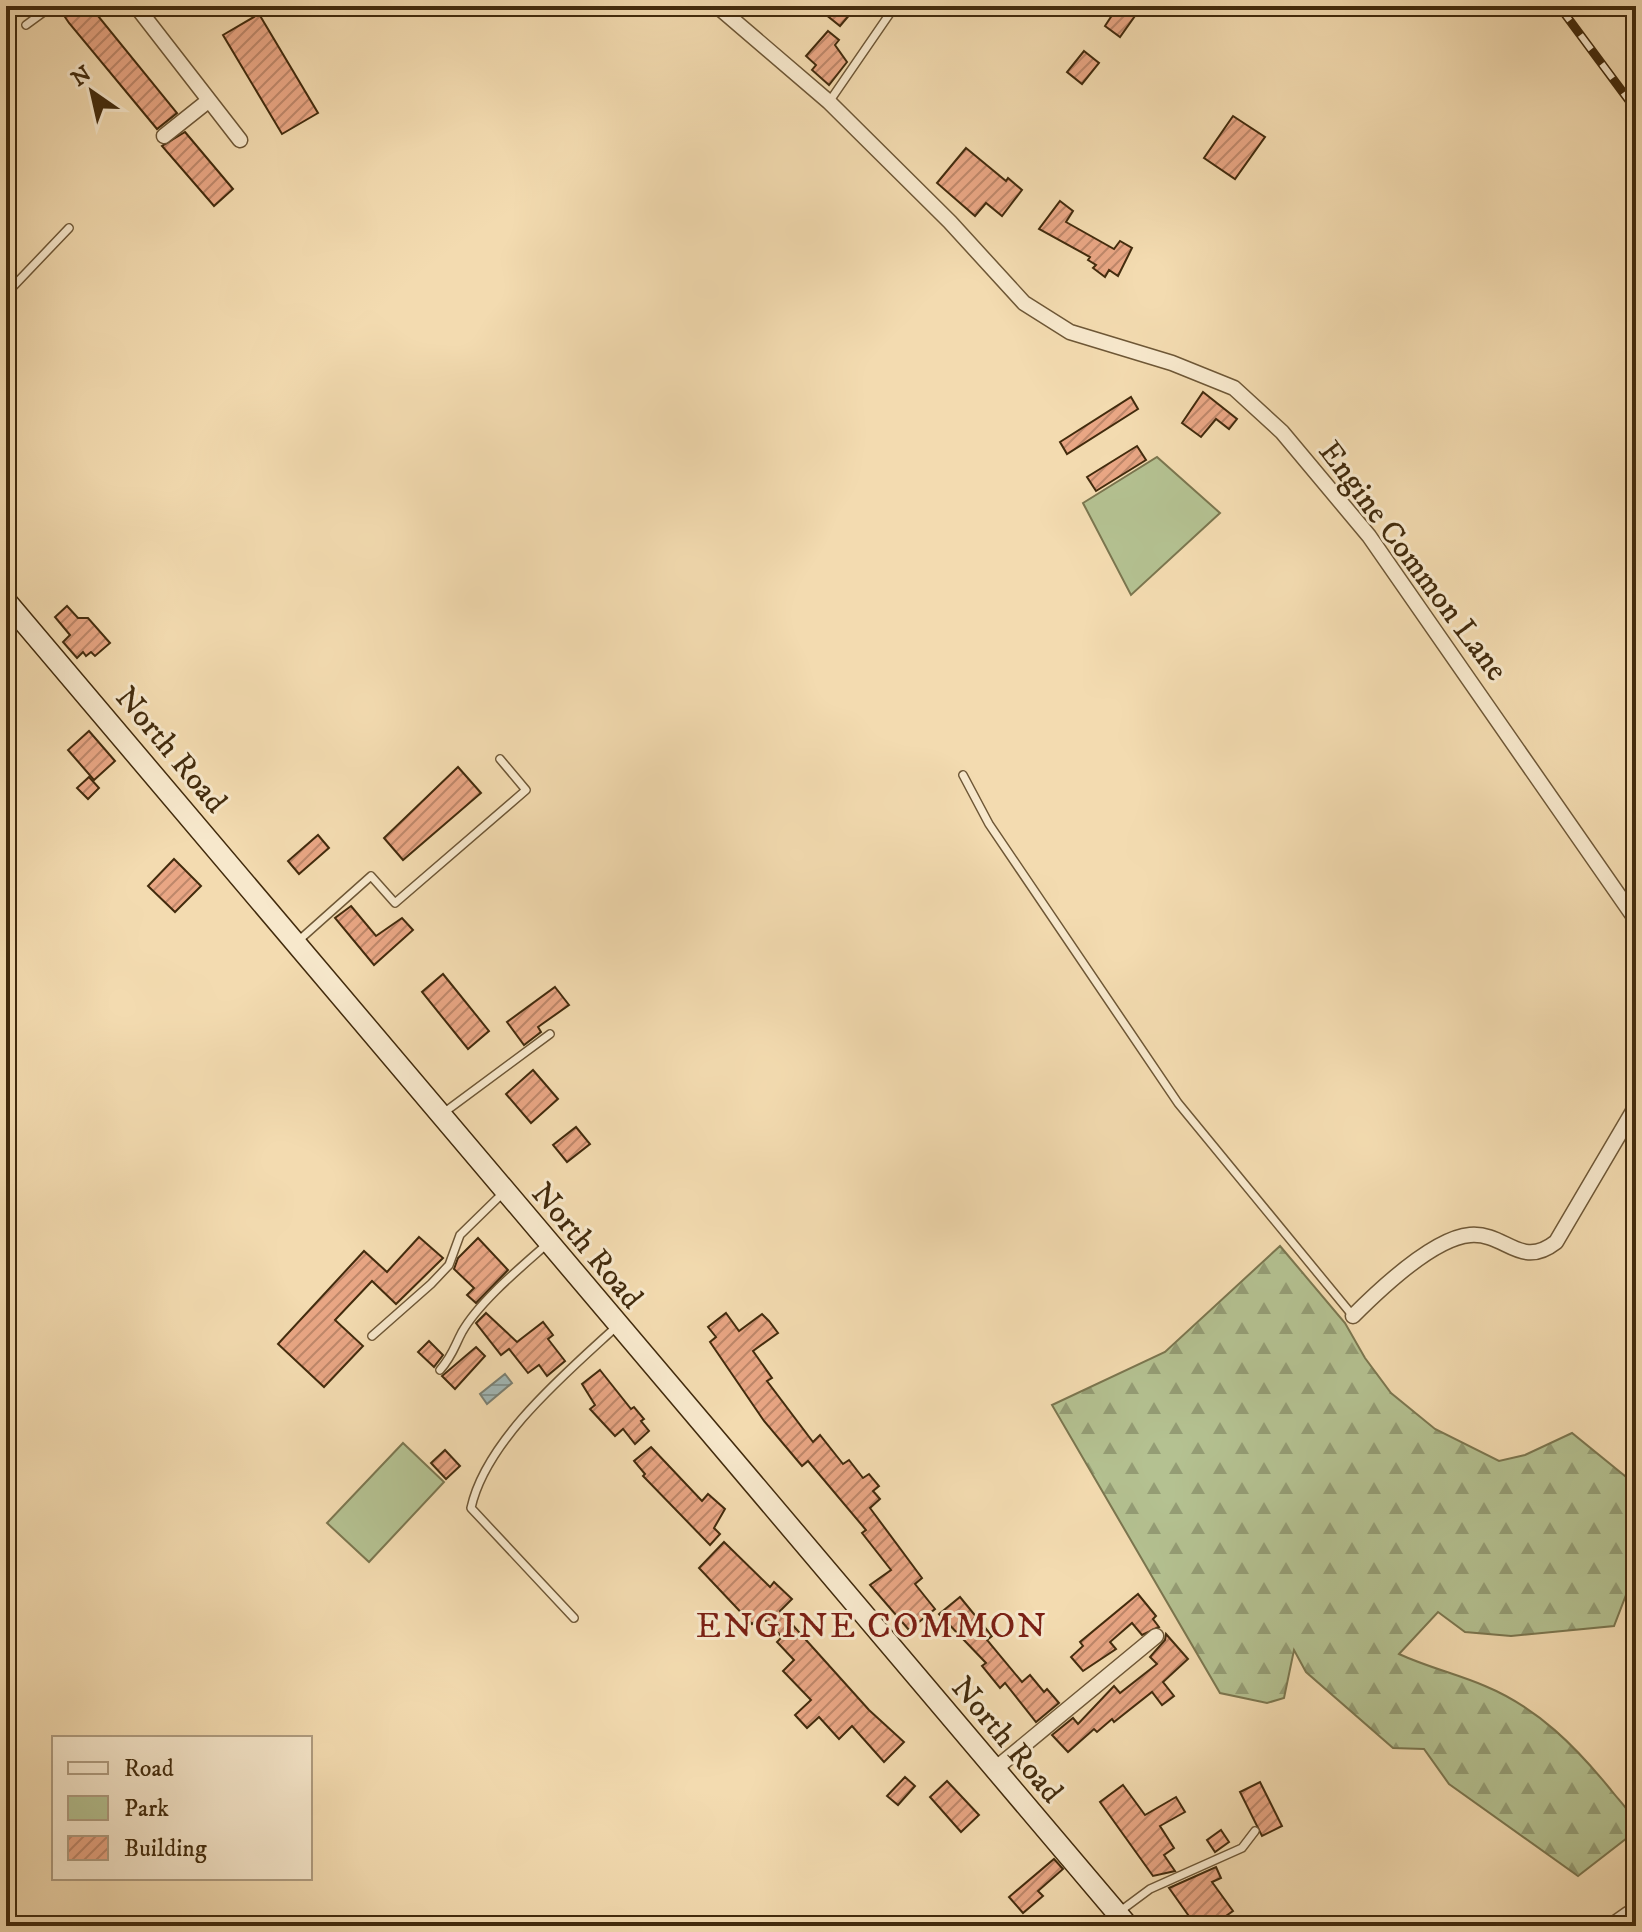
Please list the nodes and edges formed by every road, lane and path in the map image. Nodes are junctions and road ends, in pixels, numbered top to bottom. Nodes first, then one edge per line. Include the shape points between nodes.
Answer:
1 (52, 6) edge
2 (136, 6) edge
3 (717, 6) edge
4 (895, 6) edge
5 (26, 25) dead end
6 (208, 101) junction
7 (829, 102) junction
8 (164, 136) dead end
9 (240, 140) dead end
10 (69, 228) dead end
11 (6, 294) edge
12 (6, 601) edge
13 (500, 759) dead end
14 (963, 775) dead end
15 (1636, 920) edge
16 (295, 943) junction
17 (550, 1034) dead end
18 (1636, 1106) edge
19 (440, 1115) junction
20 (504, 1192) junction
21 (548, 1244) junction
22 (1353, 1316) joint
23 (617, 1325) junction
24 (372, 1336) dead end
25 (440, 1370) dead end
26 (574, 1618) dead end
27 (1156, 1636) dead end
28 (995, 1769) junction
29 (1255, 1831) dead end
30 (1636, 1913) edge
31 (1122, 1920) edge
32 (1611, 1926) edge

1 - 5 lane
2 - 6 street
3 - 7 street, Engine Common Lane
4 - 7 lane
6 - 8 street
6 - 9 street
7 - 15 street, Engine Common Lane via 1024,303 1070,332 1234,388 1282,432 1369,536
10 - 11 lane
12 - 16 street, North Road
13 - 16 lane via 526,790 395,903 371,876
14 - 22 lane via 989,824 1178,1103
16 - 19 street, North Road
17 - 19 lane
18 - 22 street via 1556,1242 1544,1252 1527,1254 1484,1235 1446,1242
19 - 20 street, North Road
20 - 21 street, North Road
20 - 24 lane via 460,1235 449,1265
21 - 23 street, North Road
21 - 25 lane via 473,1318
23 - 26 lane via 547,1392 498,1450 475,1489 471,1508
23 - 28 street, North Road
27 - 28 street
28 - 31 street, North Road
29 - 31 lane via 1242,1848 1150,1889
30 - 32 street

